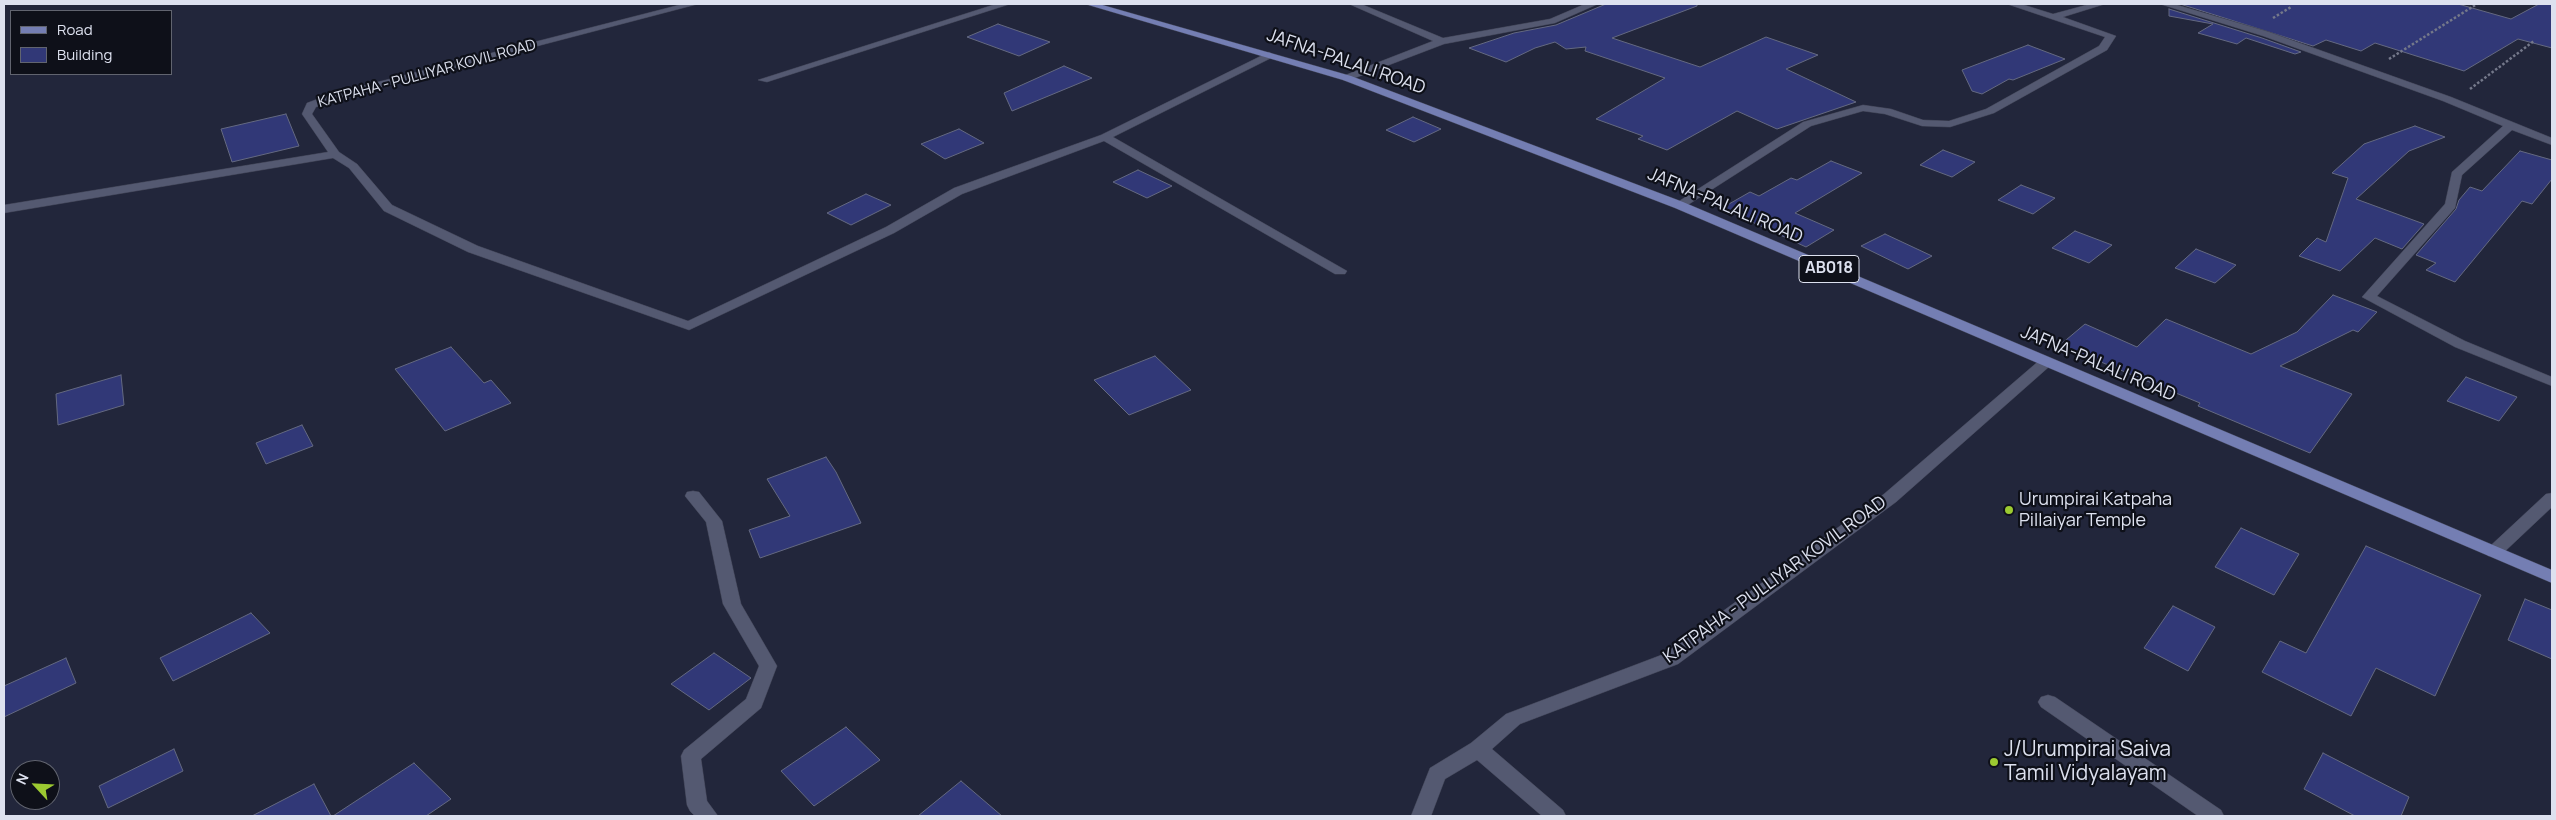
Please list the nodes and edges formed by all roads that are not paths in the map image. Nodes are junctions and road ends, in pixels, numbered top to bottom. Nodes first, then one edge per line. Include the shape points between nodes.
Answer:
1 (693, 4) edge
2 (1005, 4) edge
3 (1090, 4) edge
4 (1354, 4) edge
5 (1593, 4) edge
6 (2012, 4) edge
7 (2100, 4) edge
8 (2165, 4) edge
9 (2054, 16) junction
10 (1442, 41) junction
11 (1268, 54) junction
12 (1347, 78) junction
13 (763, 80) dead end
14 (2511, 125) junction
15 (1105, 137) junction
16 (2552, 142) edge
17 (335, 154) junction
18 (1678, 205) junction
19 (4, 209) edge
20 (1340, 271) dead end
21 (2046, 362) junction
22 (2552, 382) edge
23 (693, 496) dead end
24 (2552, 498) edge
25 (2494, 552) junction
26 (2552, 577) edge
27 (2048, 702) dead end
28 (1478, 749) junction
29 (708, 816) edge
30 (1421, 816) edge
31 (1556, 816) edge
32 (2214, 816) edge

1 - 17 street, KATPAHA - PULLIYAR KOVIL ROAD via 311,105 307,114
2 - 13 street
3 - 11 main road, JAFNA-PALALI ROAD / AB018
4 - 10 street
5 - 10 street via 1552,21
6 - 9 street
7 - 9 street
8 - 14 street via 2266,34
9 - 18 street via 2111,36 2103,48 1990,111 1950,124 1922,122 1887,111 1863,108 1808,124
10 - 12 street
11 - 12 main road, JAFNA-PALALI ROAD / AB018
11 - 15 street
12 - 18 main road, JAFNA-PALALI ROAD / AB018
14 - 16 street
14 - 22 street via 2456,174 2451,205 2369,297 2460,344
15 - 17 street via 958,191 890,230 688,326 472,249 388,208 353,166
15 - 20 street
17 - 19 street
18 - 21 main road, JAFNA-PALALI ROAD / AB018
21 - 25 main road, JAFNA-PALALI ROAD / AB018
21 - 28 street, KATPAHA - PULLIYAR KOVIL ROAD via 1890,498 1671,659 1513,719
23 - 29 street via 714,521 732,604 768,666 754,703 691,756 697,804
24 - 25 street
25 - 26 main road, JAFNA-PALALI ROAD / AB018
27 - 32 street
28 - 30 street, KATPAHA - PULLIYAR KOVIL ROAD via 1437,774
28 - 31 street

